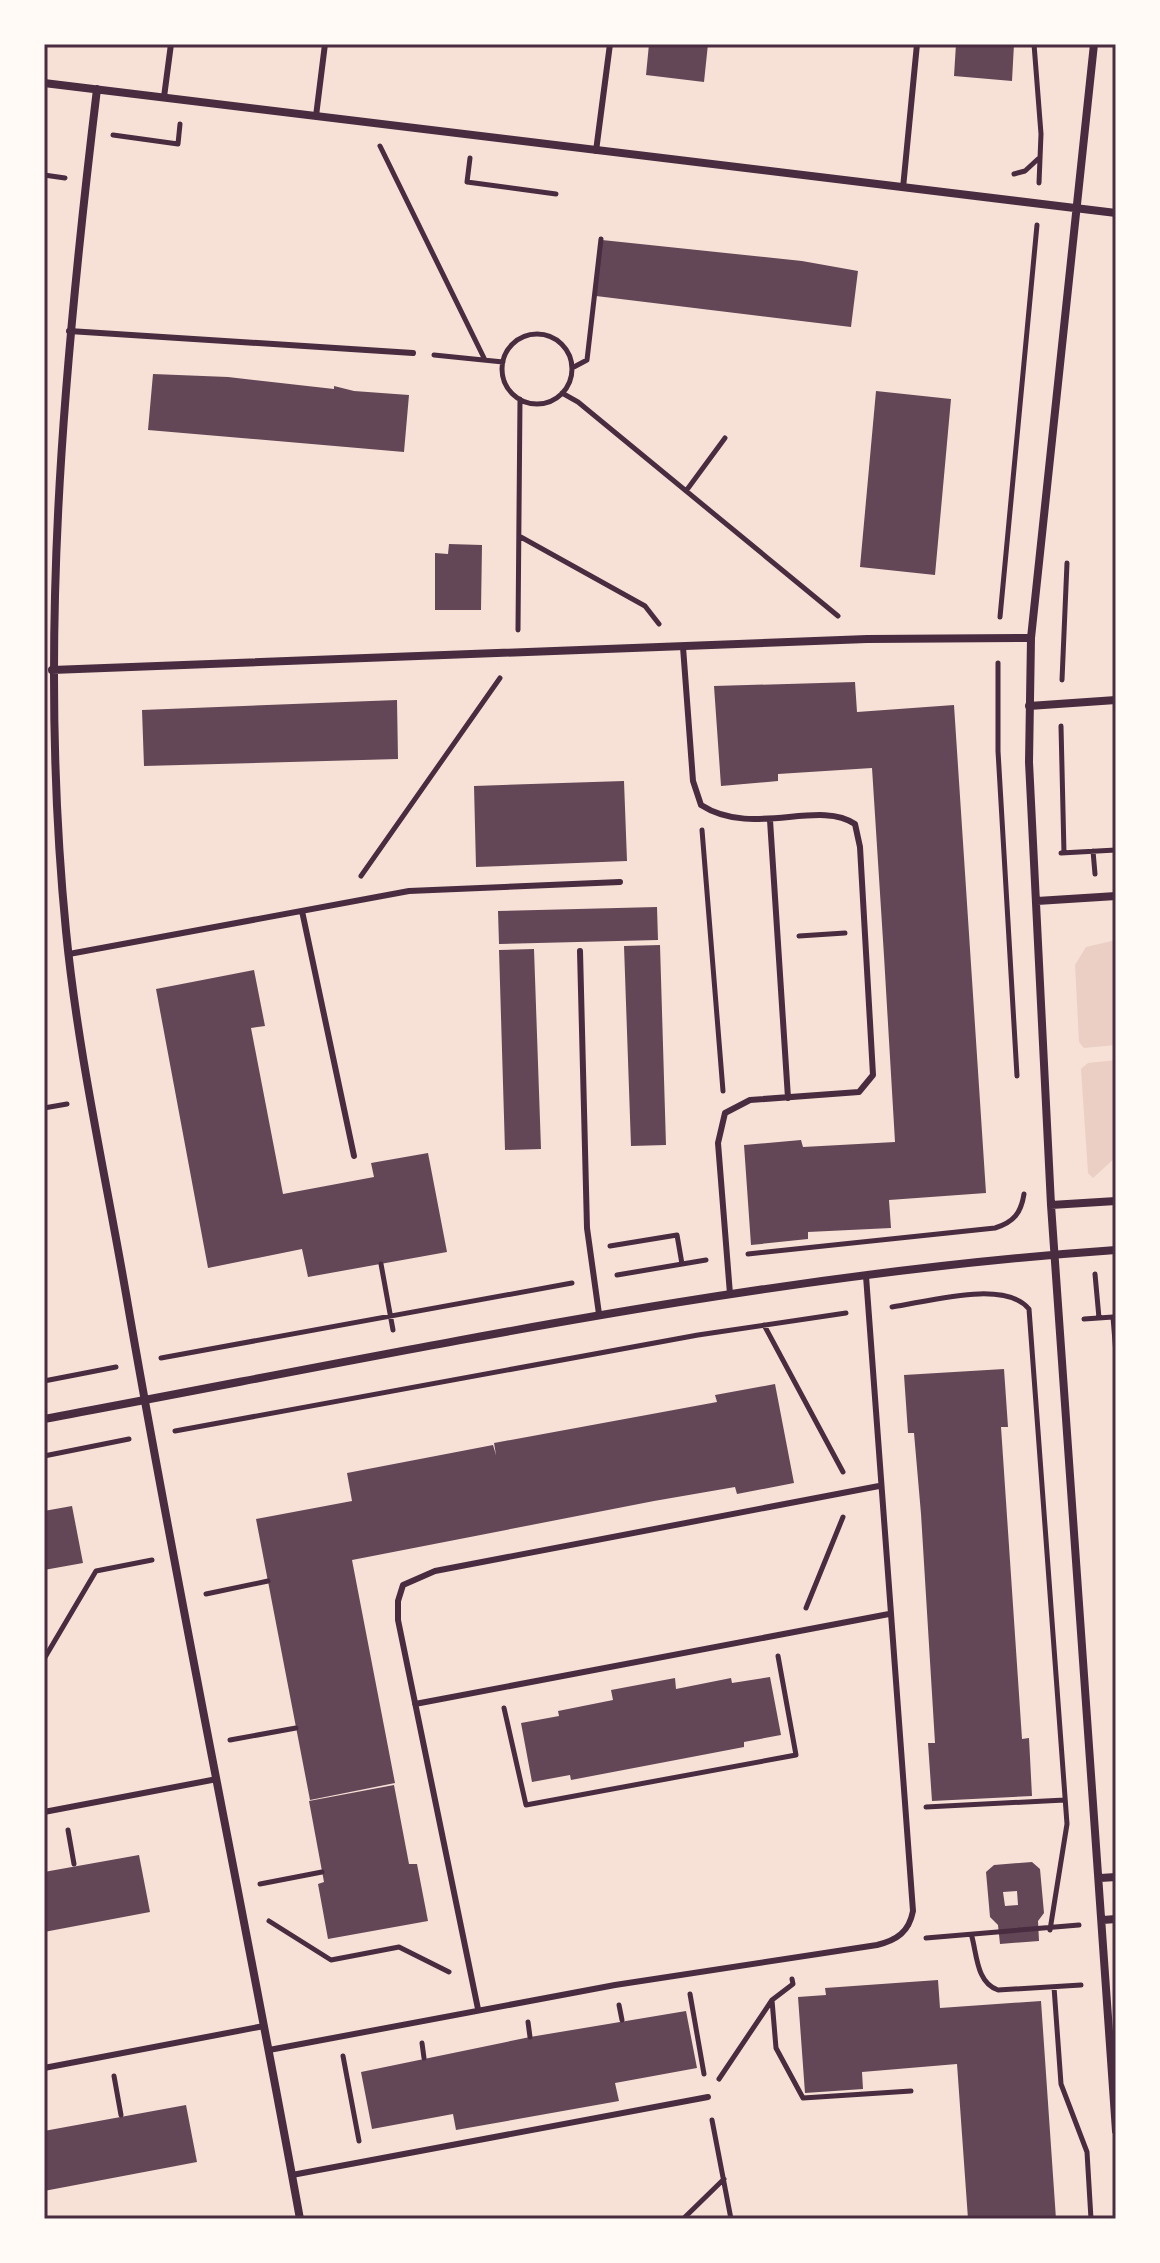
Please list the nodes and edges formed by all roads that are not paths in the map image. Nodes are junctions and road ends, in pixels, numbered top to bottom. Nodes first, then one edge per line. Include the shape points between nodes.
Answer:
1 (171, 44) edge
2 (325, 44) edge
3 (610, 44) edge
4 (917, 44) edge
5 (1094, 44) edge
6 (44, 83) edge
7 (97, 89) junction
8 (164, 97) junction
9 (316, 116) junction
10 (596, 151) junction
11 (903, 188) junction
12 (1079, 210) junction
13 (1116, 213) edge
14 (69, 331) junction
15 (413, 353) road end
16 (1031, 638) junction
17 (680, 647) junction
18 (52, 670) junction
19 (1116, 700) edge
20 (1029, 706) junction
21 (770, 820) junction
22 (620, 882) dead end
23 (1116, 896) edge
24 (1037, 901) junction
25 (302, 911) junction
26 (580, 951) dead end
27 (69, 954) junction
28 (788, 1098) junction
29 (354, 1156) dead end
30 (1116, 1201) edge
31 (1051, 1205) junction
32 (1116, 1250) edge
33 (1055, 1255) junction
34 (866, 1276) junction
35 (730, 1294) junction
36 (599, 1314) junction
37 (144, 1400) junction
38 (44, 1419) edge
39 (879, 1486) junction
40 (889, 1614) junction
41 (415, 1704) junction
42 (219, 1778) junction
43 (44, 1812) edge
44 (1116, 1877) edge
45 (1100, 1878) junction
46 (1116, 1919) edge
47 (1103, 1920) junction
48 (478, 2009) junction
49 (265, 2026) junction
50 (269, 2050) junction
51 (44, 2068) edge
52 (708, 2097) road end
53 (1116, 2131) edge
54 (292, 2175) junction
55 (300, 2219) edge

1 - 8 lane
2 - 9 lane
3 - 10 lane
4 - 11 lane
5 - 12 street
6 - 7 street
7 - 8 street
7 - 14 street
8 - 9 street
9 - 10 street
10 - 11 street
11 - 12 street
12 - 13 street
12 - 16 street
14 - 15 lane
14 - 18 street via 57,483
16 - 17 street
16 - 20 street
17 - 18 street
17 - 21 lane via 693,781 701,805 734,819
18 - 27 street
19 - 20 street
20 - 24 street
21 - 28 lane
21 - 28 lane via 833,816 855,824 860,847 873,1075 859,1092
22 - 25 lane via 409,891
23 - 24 street
24 - 31 street
25 - 27 lane
25 - 29 lane
26 - 36 lane via 590,1249
27 - 37 street
28 - 35 lane via 750,1100 725,1113 718,1143
30 - 31 street
31 - 33 street
32 - 33 street
33 - 34 street
33 - 45 street
34 - 35 street
34 - 39 lane
35 - 36 street
36 - 37 street
37 - 38 street
37 - 42 street
39 - 40 lane
39 - 41 lane via 417,1576 403,1585 398,1601
40 - 41 lane
40 - 48 lane via 913,1911 902,1935 877,1945
41 - 48 lane
42 - 43 lane
42 - 49 street
44 - 45 street
45 - 47 street
46 - 47 street
47 - 53 street
48 - 50 lane
49 - 50 street
49 - 51 lane
50 - 54 street
52 - 54 lane
54 - 55 street

